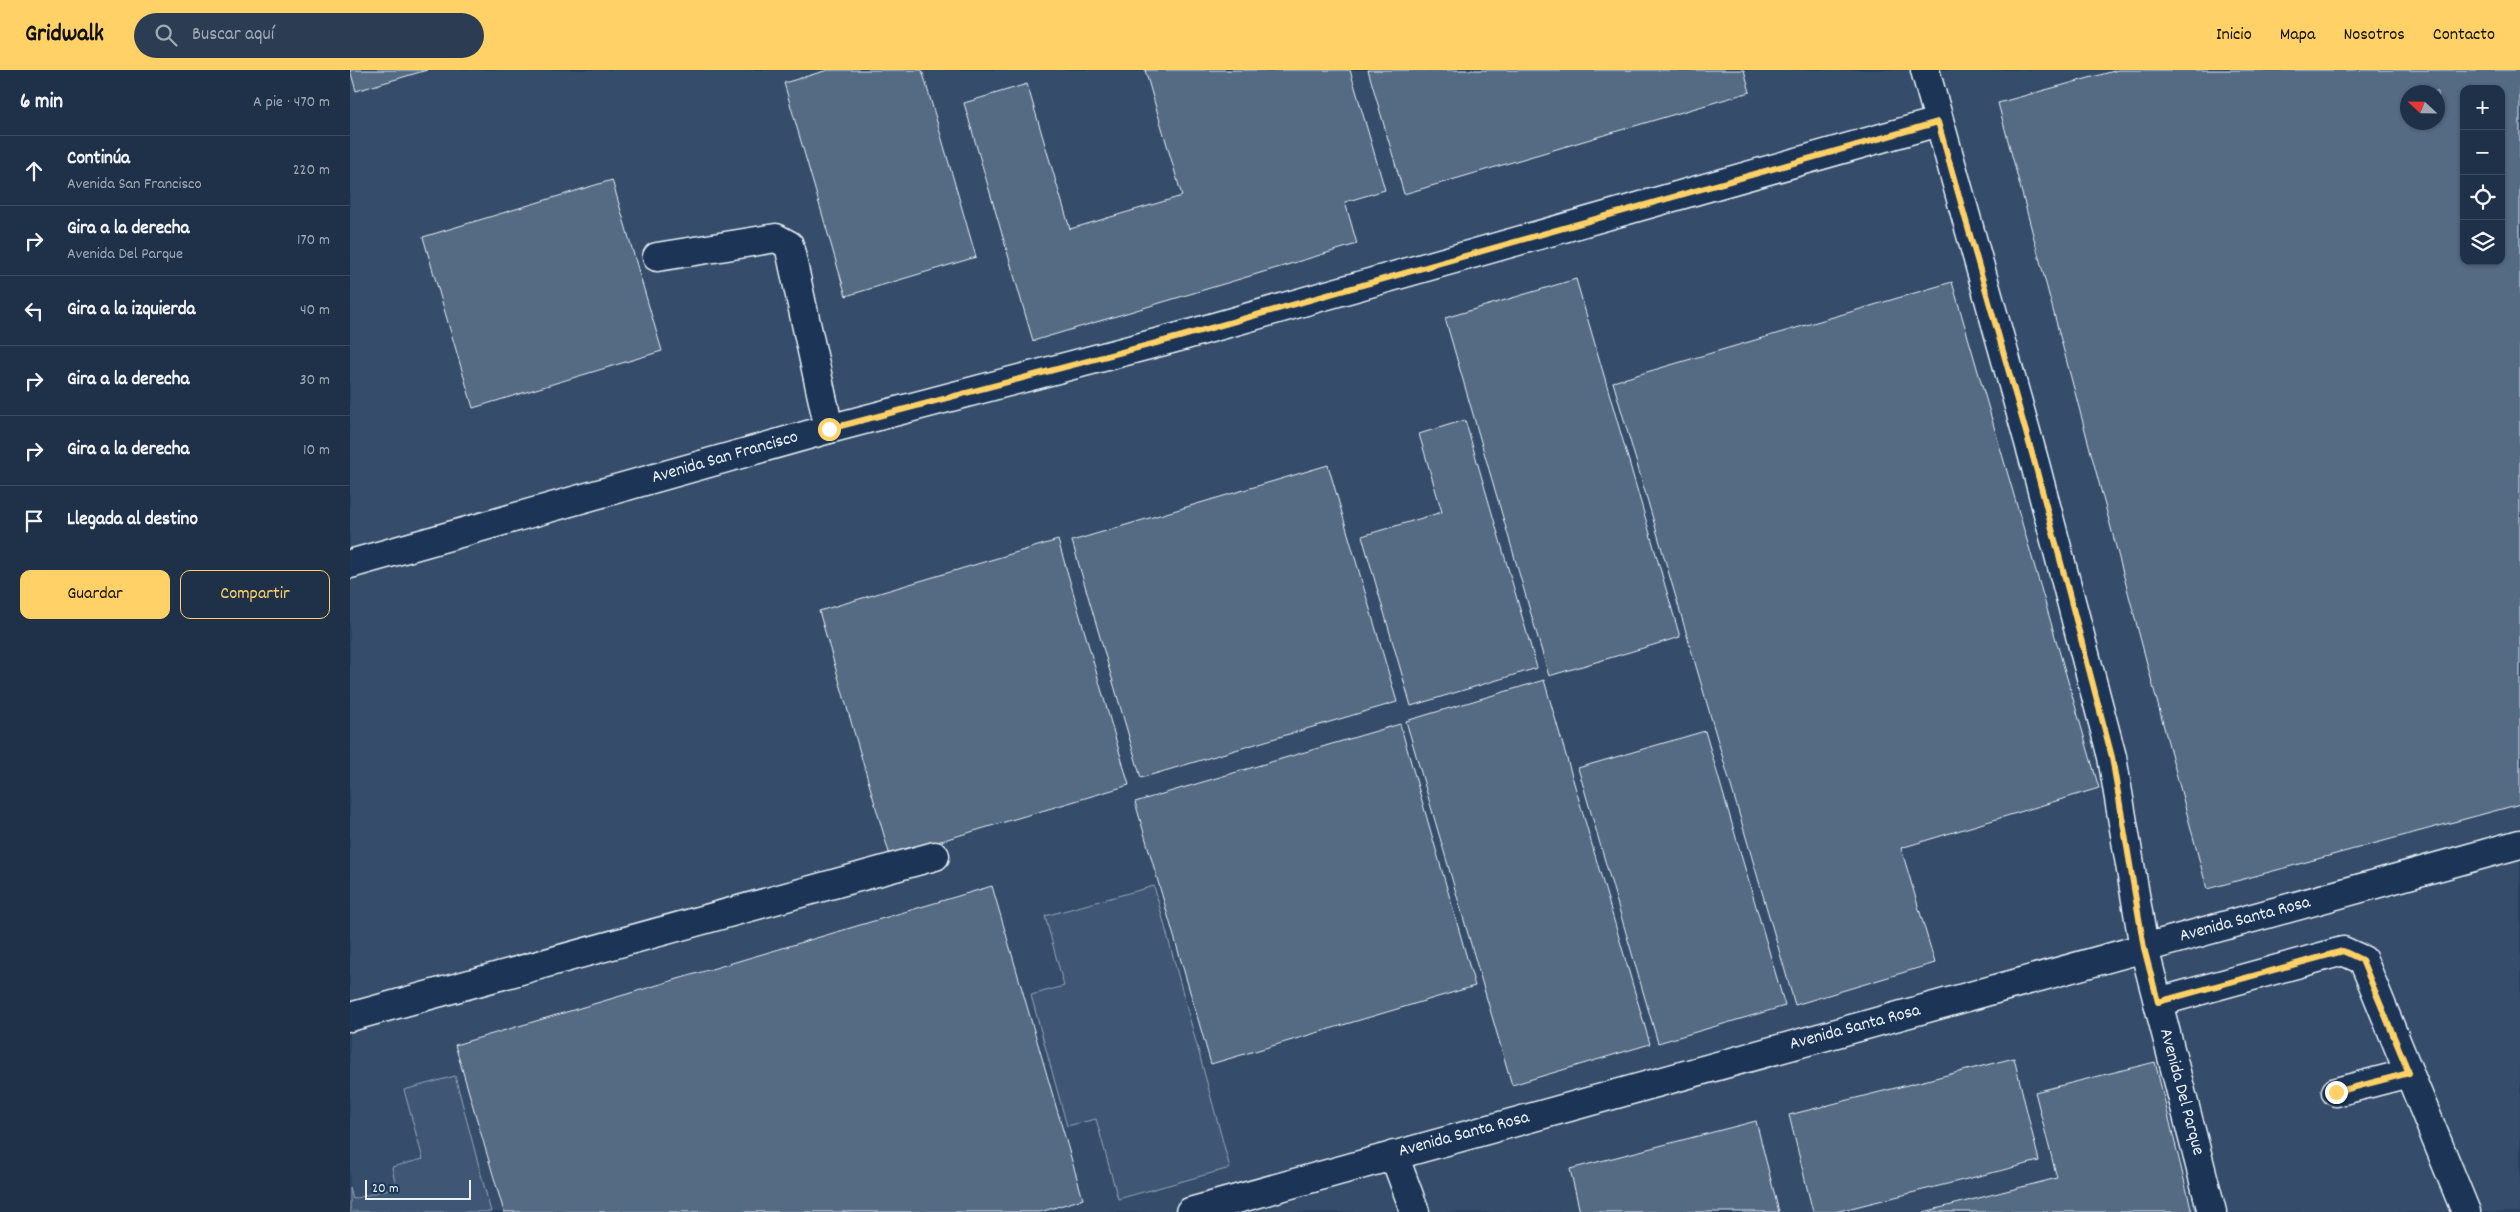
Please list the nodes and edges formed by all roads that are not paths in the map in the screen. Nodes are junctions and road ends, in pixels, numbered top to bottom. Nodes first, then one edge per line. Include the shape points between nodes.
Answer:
1 (1924, 70) edge
2 (1938, 122) junction
3 (658, 257) dead end
4 (829, 429) junction
5 (350, 564) edge
6 (2520, 844) edge
7 (935, 856) dead end
8 (2144, 948) junction
9 (2158, 1002) junction
10 (350, 1017) edge
11 (2409, 1073) junction
12 (2336, 1092) dead end
13 (1394, 1155) junction
14 (1190, 1212) edge
15 (1415, 1212) edge
16 (2212, 1212) edge
17 (2466, 1212) edge

1 - 2 street, Avenida Del Parque
2 - 4 street, Avenida San Francisco via 1179,337
2 - 8 street, Avenida Del Parque via 2035,464 2112,757
3 - 4 street via 776,238 789,245
4 - 5 street, Avenida San Francisco
6 - 8 street, Avenida Santa Rosa
7 - 10 street
8 - 9 street, Avenida Del Parque
8 - 13 street, Avenida Santa Rosa
9 - 11 street via 2343,951 2362,960
9 - 16 street, Avenida Del Parque
11 - 12 street
11 - 17 street
13 - 14 street, Avenida Santa Rosa
13 - 15 street

